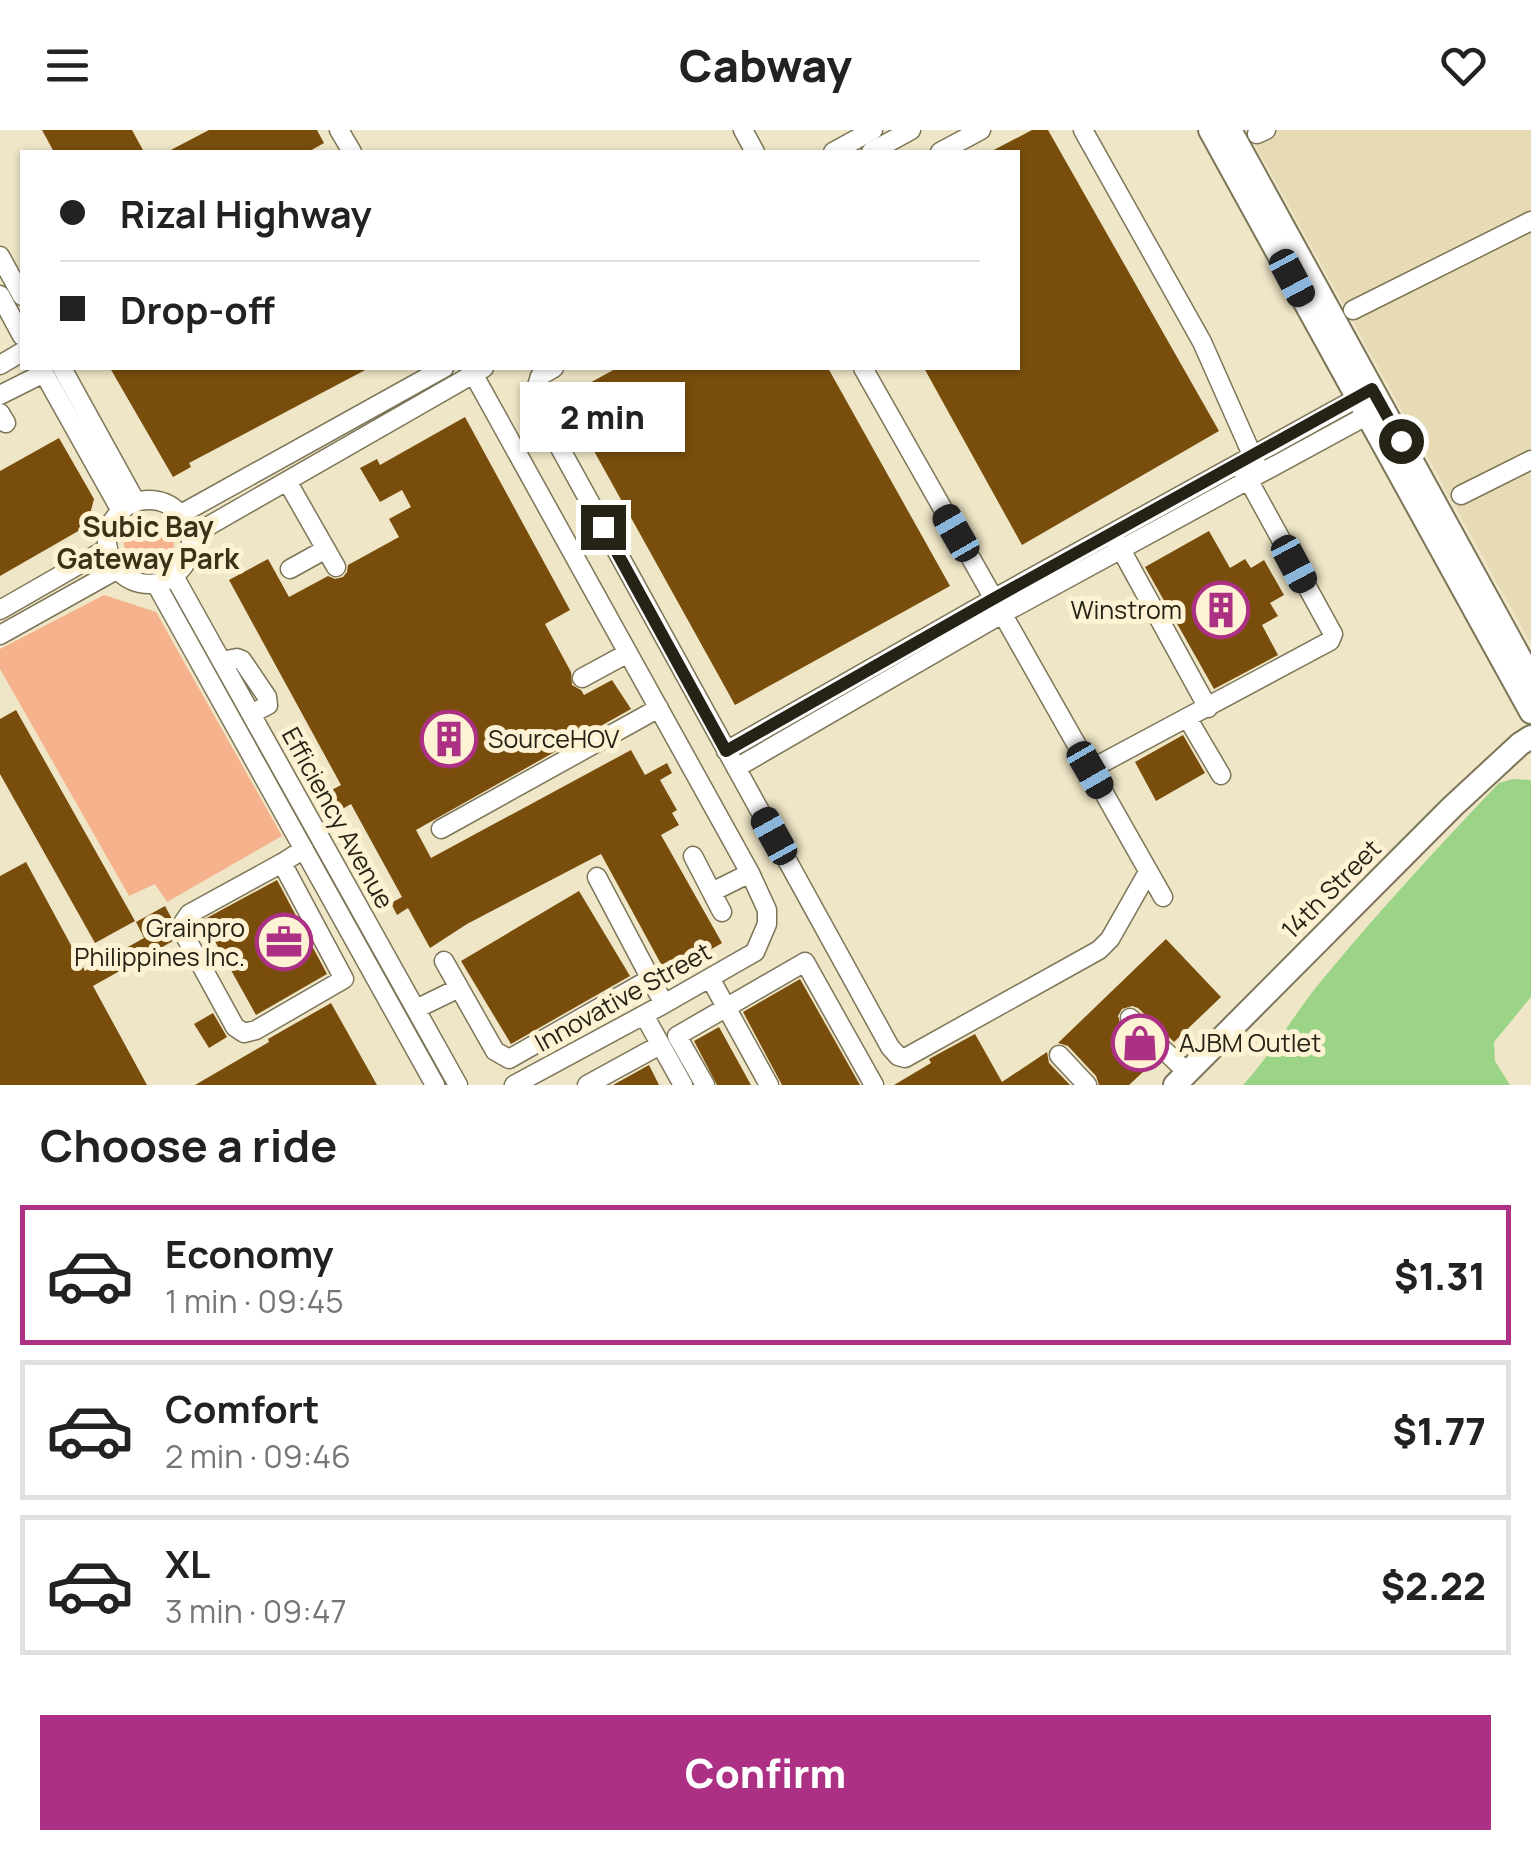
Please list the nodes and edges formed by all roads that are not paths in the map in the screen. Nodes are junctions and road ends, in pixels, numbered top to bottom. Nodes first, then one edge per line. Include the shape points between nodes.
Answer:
1 (873, 130) edge
2 (911, 130) edge
3 (981, 130) edge
4 (1082, 130) edge
5 (1210, 130) edge
6 (1230, 130) edge
7 (837, 150) edge
8 (875, 150) edge
9 (944, 150) edge
10 (1531, 221) edge
11 (2, 264) edge
12 (20, 293) edge
13 (0, 295) edge
14 (1353, 310) dead end
15 (20, 332) edge
16 (47, 370) edge
17 (50, 370) edge
18 (440, 370) edge
19 (476, 370) edge
20 (550, 370) edge
21 (864, 370) edge
22 (0, 395) edge
23 (1370, 403) junction
24 (1304, 426) junction
25 (1314, 444) junction
26 (1531, 460) edge
27 (1250, 468) junction
28 (287, 481) junction
29 (1461, 495) dead end
30 (129, 506) junction
31 (181, 514) junction
32 (191, 536) junction
33 (1116, 540) junction
34 (108, 548) junction
35 (326, 550) junction
36 (336, 567) dead end
37 (290, 569) dead end
38 (118, 570) junction
39 (174, 576) junction
40 (156, 584) junction
41 (997, 607) junction
42 (0, 610) edge
43 (0, 635) edge
44 (628, 653) junction
45 (1531, 677) edge
46 (582, 678) dead end
47 (659, 708) junction
48 (1208, 708) junction
49 (1531, 712) edge
50 (1188, 719) junction
51 (1531, 737) edge
52 (726, 751) junction
53 (736, 768) junction
54 (1090, 770) junction
55 (1221, 775) dead end
56 (441, 829) dead end
57 (304, 848) junction
58 (693, 856) dead end
59 (282, 863) junction
60 (1148, 872) junction
61 (750, 873) junction
62 (597, 878) dead end
63 (712, 892) junction
64 (1162, 897) dead end
65 (722, 912) dead end
66 (380, 944) junction
67 (362, 954) junction
68 (444, 962) dead end
69 (340, 968) junction
70 (710, 978) junction
71 (650, 979) junction
72 (459, 988) junction
73 (664, 1004) junction
74 (727, 1007) junction
75 (416, 1009) junction
76 (644, 1015) junction
77 (1130, 1018) dead end
78 (660, 1045) junction
79 (1059, 1056) dead end
80 (1181, 1079) edge
81 (436, 1085) edge
82 (458, 1085) edge
83 (514, 1085) edge
84 (587, 1085) edge
85 (683, 1085) edge
86 (705, 1085) edge
87 (769, 1085) edge
88 (874, 1085) edge
89 (1087, 1085) edge

1 - 7 street
2 - 8 street
3 - 9 street
4 - 27 street via 1202,342
5 - 23 main road
6 - 23 main road
10 - 14 street
11 - 12 street
13 - 15 street
16 - 22 street
17 - 30 street
18 - 31 street
19 - 28 street
19 - 44 street
20 - 52 street via 540,376 533,399
21 - 41 street
23 - 24 street
23 - 25 street
23 - 45 main road
23 - 49 main road
24 - 25 street
24 - 27 street
25 - 27 street
26 - 29 street
27 - 33 street
27 - 48 street via 1332,634 1324,645
28 - 32 street
28 - 35 street
30 - 31 street via 146,500
30 - 34 street via 108,532
31 - 32 street
32 - 39 street via 186,563
33 - 41 street
33 - 48 street
34 - 38 street
34 - 42 street
35 - 36 street
35 - 37 street
38 - 40 street
38 - 43 street
39 - 40 street
39 - 66 street, Efficiency Avenue
40 - 57 street, Efficiency Avenue
41 - 52 street
41 - 53 street
41 - 54 street
44 - 46 street
44 - 47 street
47 - 56 street
47 - 61 street
48 - 50 street
50 - 54 street
50 - 55 street
51 - 80 main road, 14th Street via 1452,806
52 - 53 street
53 - 60 street via 890,1047 905,1058 1099,950
54 - 60 street
57 - 59 street
57 - 67 street, Efficiency Avenue
58 - 63 street
59 - 69 street
59 - 69 street via 183,923 235,1027 256,1030 344,979
60 - 64 street
61 - 63 street
61 - 70 street, Innovative Street via 768,910 767,924 755,952
62 - 71 street
63 - 65 street
66 - 67 street
66 - 75 street, Efficiency Avenue
67 - 69 street
67 - 81 street, Efficiency Avenue
68 - 72 street
70 - 73 street, Innovative Street
70 - 74 street
71 - 72 street via 509,1059 496,1051
71 - 73 street
72 - 75 street
73 - 76 street, Innovative Street
74 - 86 street via 677,1036
74 - 87 street
74 - 88 street via 805,962
75 - 82 street, Efficiency Avenue
76 - 78 street
76 - 83 street, Innovative Street
77 - 80 street
78 - 84 street
78 - 85 street
79 - 89 street

